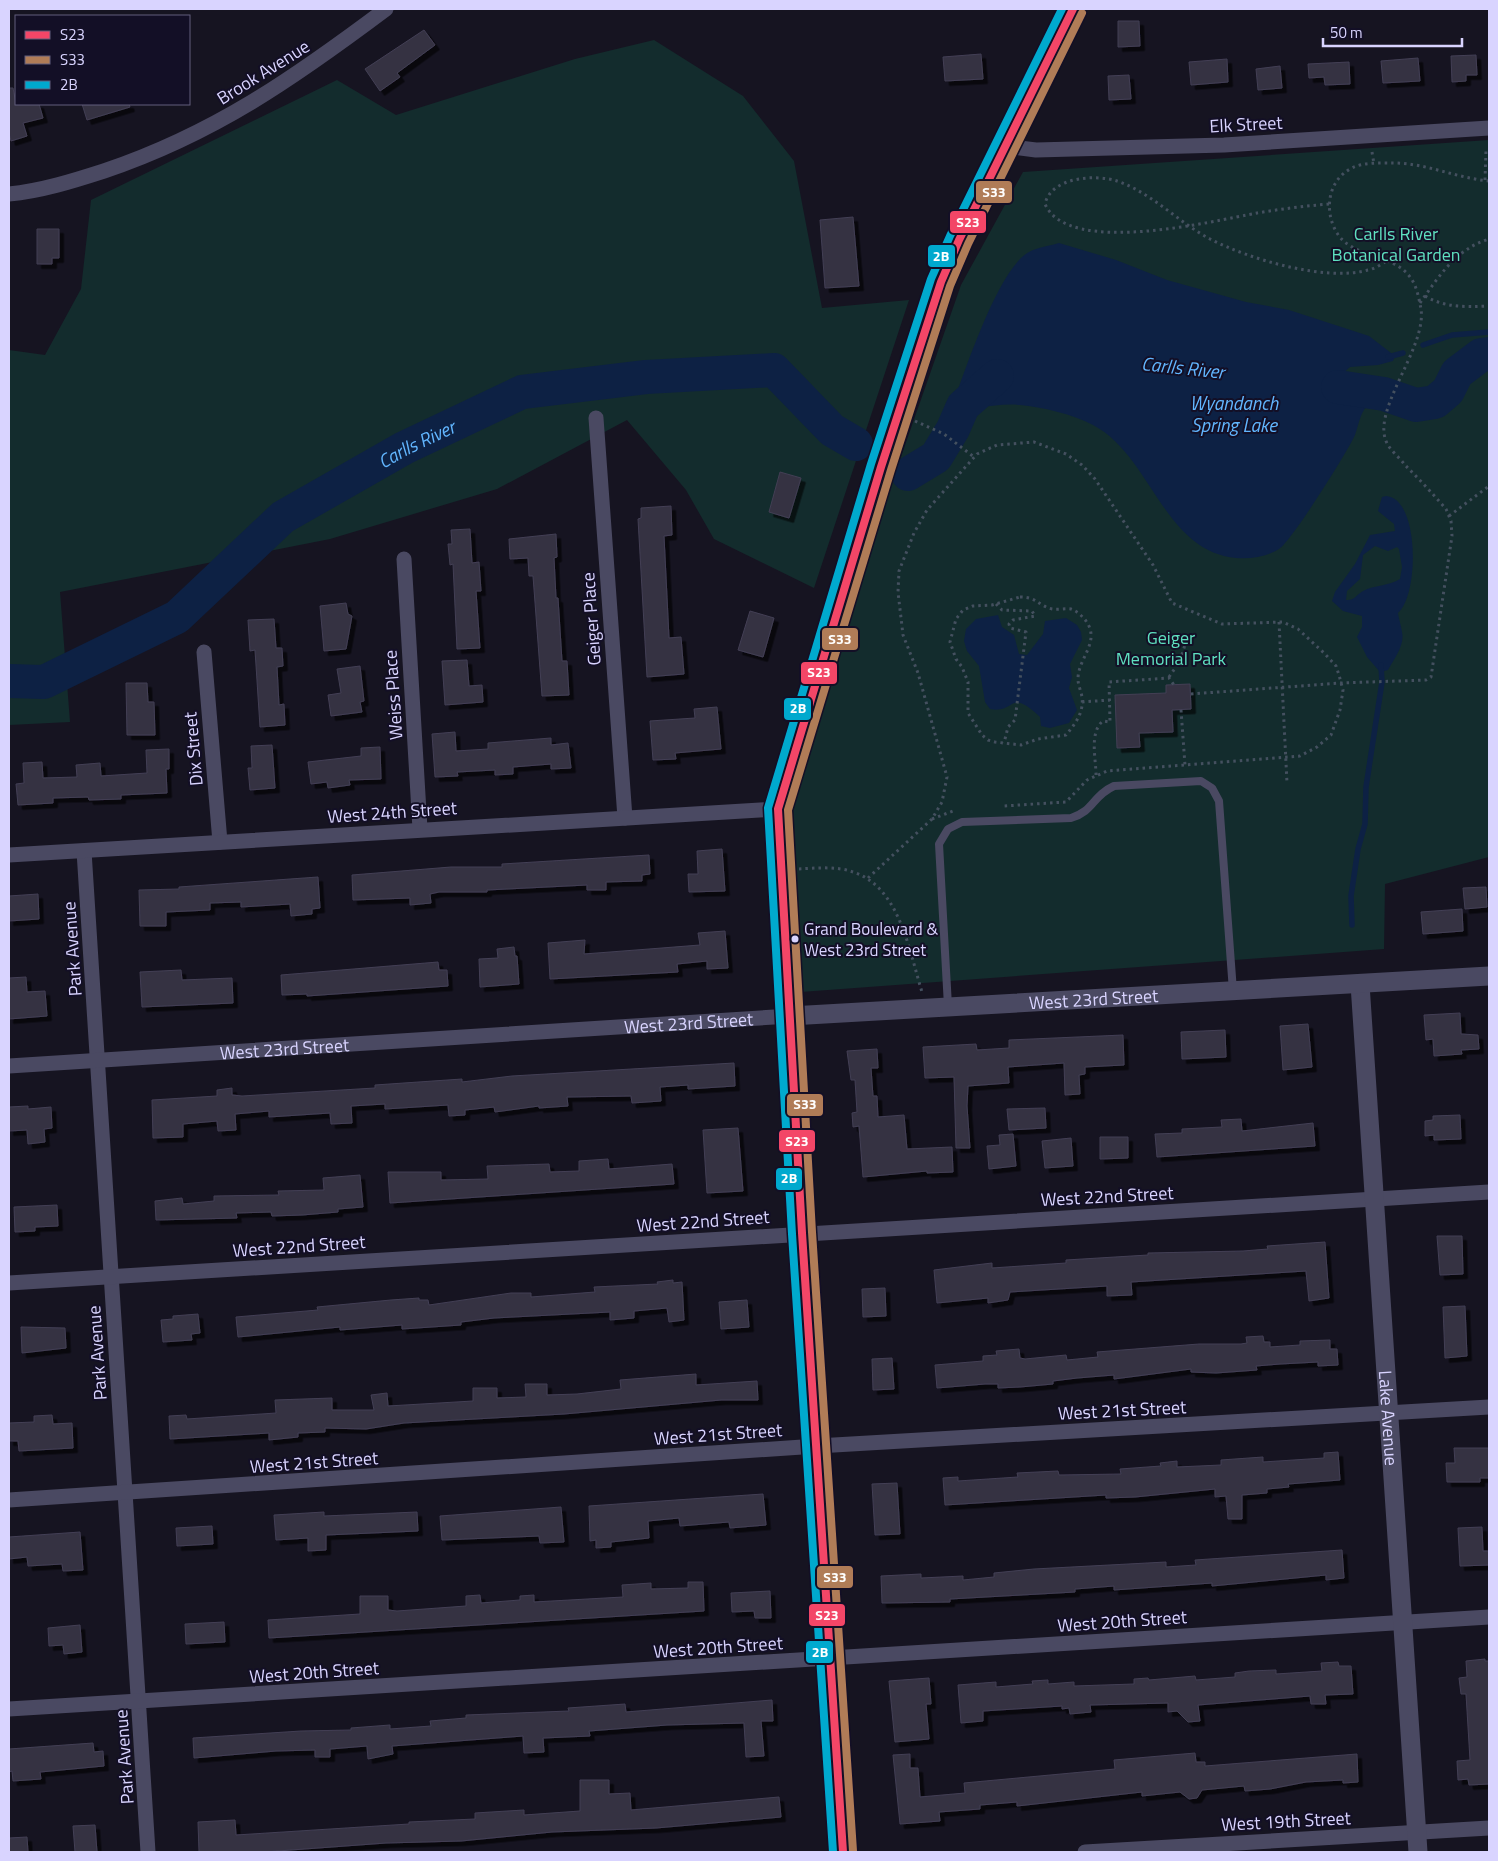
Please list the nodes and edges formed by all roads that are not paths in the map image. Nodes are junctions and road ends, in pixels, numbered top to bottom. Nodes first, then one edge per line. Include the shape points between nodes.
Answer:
1 (386, 9) edge
2 (1073, 9) edge
3 (1489, 128) edge
4 (1004, 146) junction
5 (9, 194) edge
6 (596, 418) dead end
7 (404, 559) dead end
8 (204, 652) dead end
9 (778, 809) junction
10 (625, 818) junction
11 (420, 829) junction
12 (220, 842) junction
13 (84, 851) junction
14 (9, 855) edge
15 (1489, 976) edge
16 (1360, 984) junction
17 (1233, 991) junction
18 (948, 1007) junction
19 (790, 1016) junction
20 (98, 1060) junction
21 (9, 1066) edge
22 (1489, 1192) edge
23 (1376, 1199) junction
24 (802, 1233) junction
25 (111, 1276) junction
26 (9, 1283) edge
27 (1489, 1407) edge
28 (1389, 1414) junction
29 (817, 1446) junction
30 (124, 1493) junction
31 (9, 1500) edge
32 (1489, 1617) edge
33 (1403, 1622) junction
34 (830, 1659) junction
35 (139, 1701) junction
36 (9, 1709) edge
37 (1489, 1828) edge
38 (1417, 1833) junction
39 (148, 1852) edge
40 (843, 1852) edge
41 (1085, 1852) edge
42 (1418, 1852) edge

1 - 5 street, Brook Avenue via 258,100 188,138 69,182
2 - 4 street
3 - 4 street, Elk Street via 1224,145 1036,150
4 - 9 street via 941,282
6 - 10 street, Geiger Place
7 - 11 street, Weiss Place
8 - 12 street, Dix Street
9 - 10 street, West 24th Street
9 - 19 street
10 - 11 street, West 24th Street
11 - 12 street, West 24th Street
12 - 13 street, West 24th Street
13 - 14 street, West 24th Street
13 - 20 street, Park Avenue
15 - 16 street, West 23rd Street
16 - 17 street, West 23rd Street
16 - 23 street, Lake Avenue
17 - 18 street, West 23rd Street
17 - 18 lane via 1219,801 1212,788 1201,782 1114,786 1101,792 1084,814 1070,818 962,822 948,829 939,844
18 - 19 street, West 23rd Street
19 - 20 street, West 23rd Street
19 - 24 street
20 - 21 street, West 23rd Street
20 - 25 street, Park Avenue
22 - 23 street, West 22nd Street
23 - 24 street, West 22nd Street
23 - 28 street, Lake Avenue
24 - 25 street, West 22nd Street
24 - 29 street
25 - 26 street, West 22nd Street
25 - 30 street, Park Avenue
27 - 28 street, West 21st Street
28 - 29 street, West 21st Street
28 - 33 street, Lake Avenue
29 - 30 street, West 21st Street
29 - 34 street
30 - 31 street, West 21st Street
30 - 35 street, Park Avenue
32 - 33 street, West 20th Street
33 - 34 street, West 20th Street
33 - 38 street, Lake Avenue
34 - 35 street, West 20th Street
34 - 40 street
35 - 36 street, West 20th Street
35 - 39 street, Park Avenue
37 - 38 street, West 19th Street
38 - 41 street, West 19th Street
38 - 42 street, Lake Avenue

